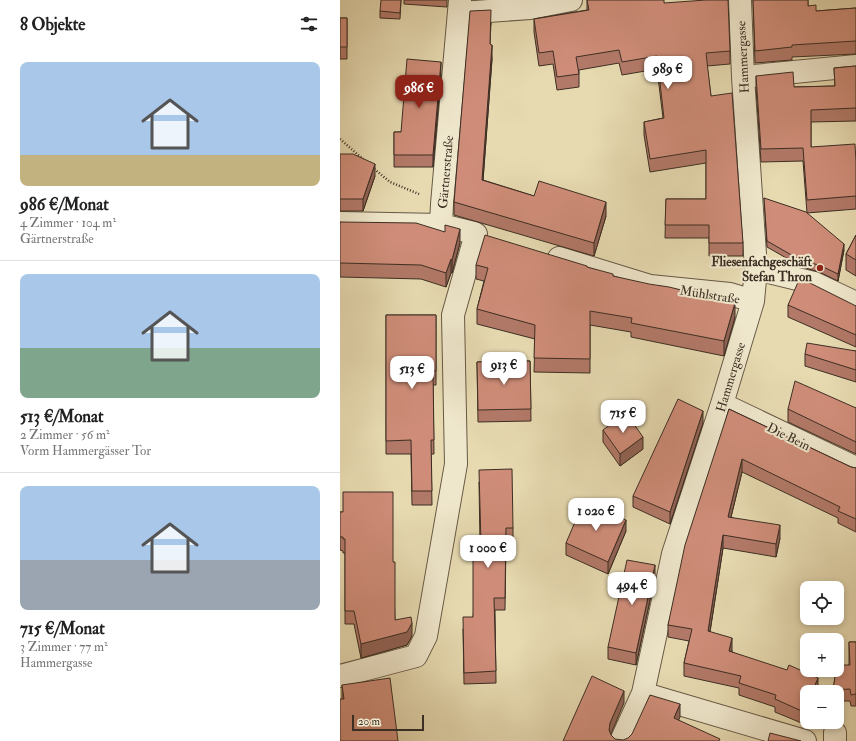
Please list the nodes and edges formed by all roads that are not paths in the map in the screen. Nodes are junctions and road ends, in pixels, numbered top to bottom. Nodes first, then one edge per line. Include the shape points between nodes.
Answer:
1 (571, 0) edge
2 (740, 0) edge
3 (460, 6) edge
4 (856, 66) edge
5 (743, 77) junction
6 (441, 215) junction
7 (340, 223) edge
8 (476, 234) junction
9 (499, 240) edge
10 (536, 252) edge
11 (756, 269) junction
12 (753, 301) junction
13 (856, 303) edge
14 (722, 404) junction
15 (856, 468) edge
16 (340, 676) edge
17 (643, 693) junction
18 (621, 741) edge
19 (805, 741) edge

1 - 3 street via 530,8
2 - 5 street, Hammergasse
3 - 6 street, Gärtnerstraße
4 - 5 street
5 - 11 street, Hammergasse
6 - 7 street
6 - 8 street
8 - 9 street
8 - 16 street via 453,315 456,464 426,636 416,656
10 - 12 street, Mühlstraße via 650,286 730,294
11 - 12 street, Hammergasse
11 - 13 street via 814,282
12 - 14 street, Hammergasse
14 - 15 street, Die Bein
14 - 17 street, Hammergasse via 673,554
17 - 18 street, Hammergasse
17 - 19 street

